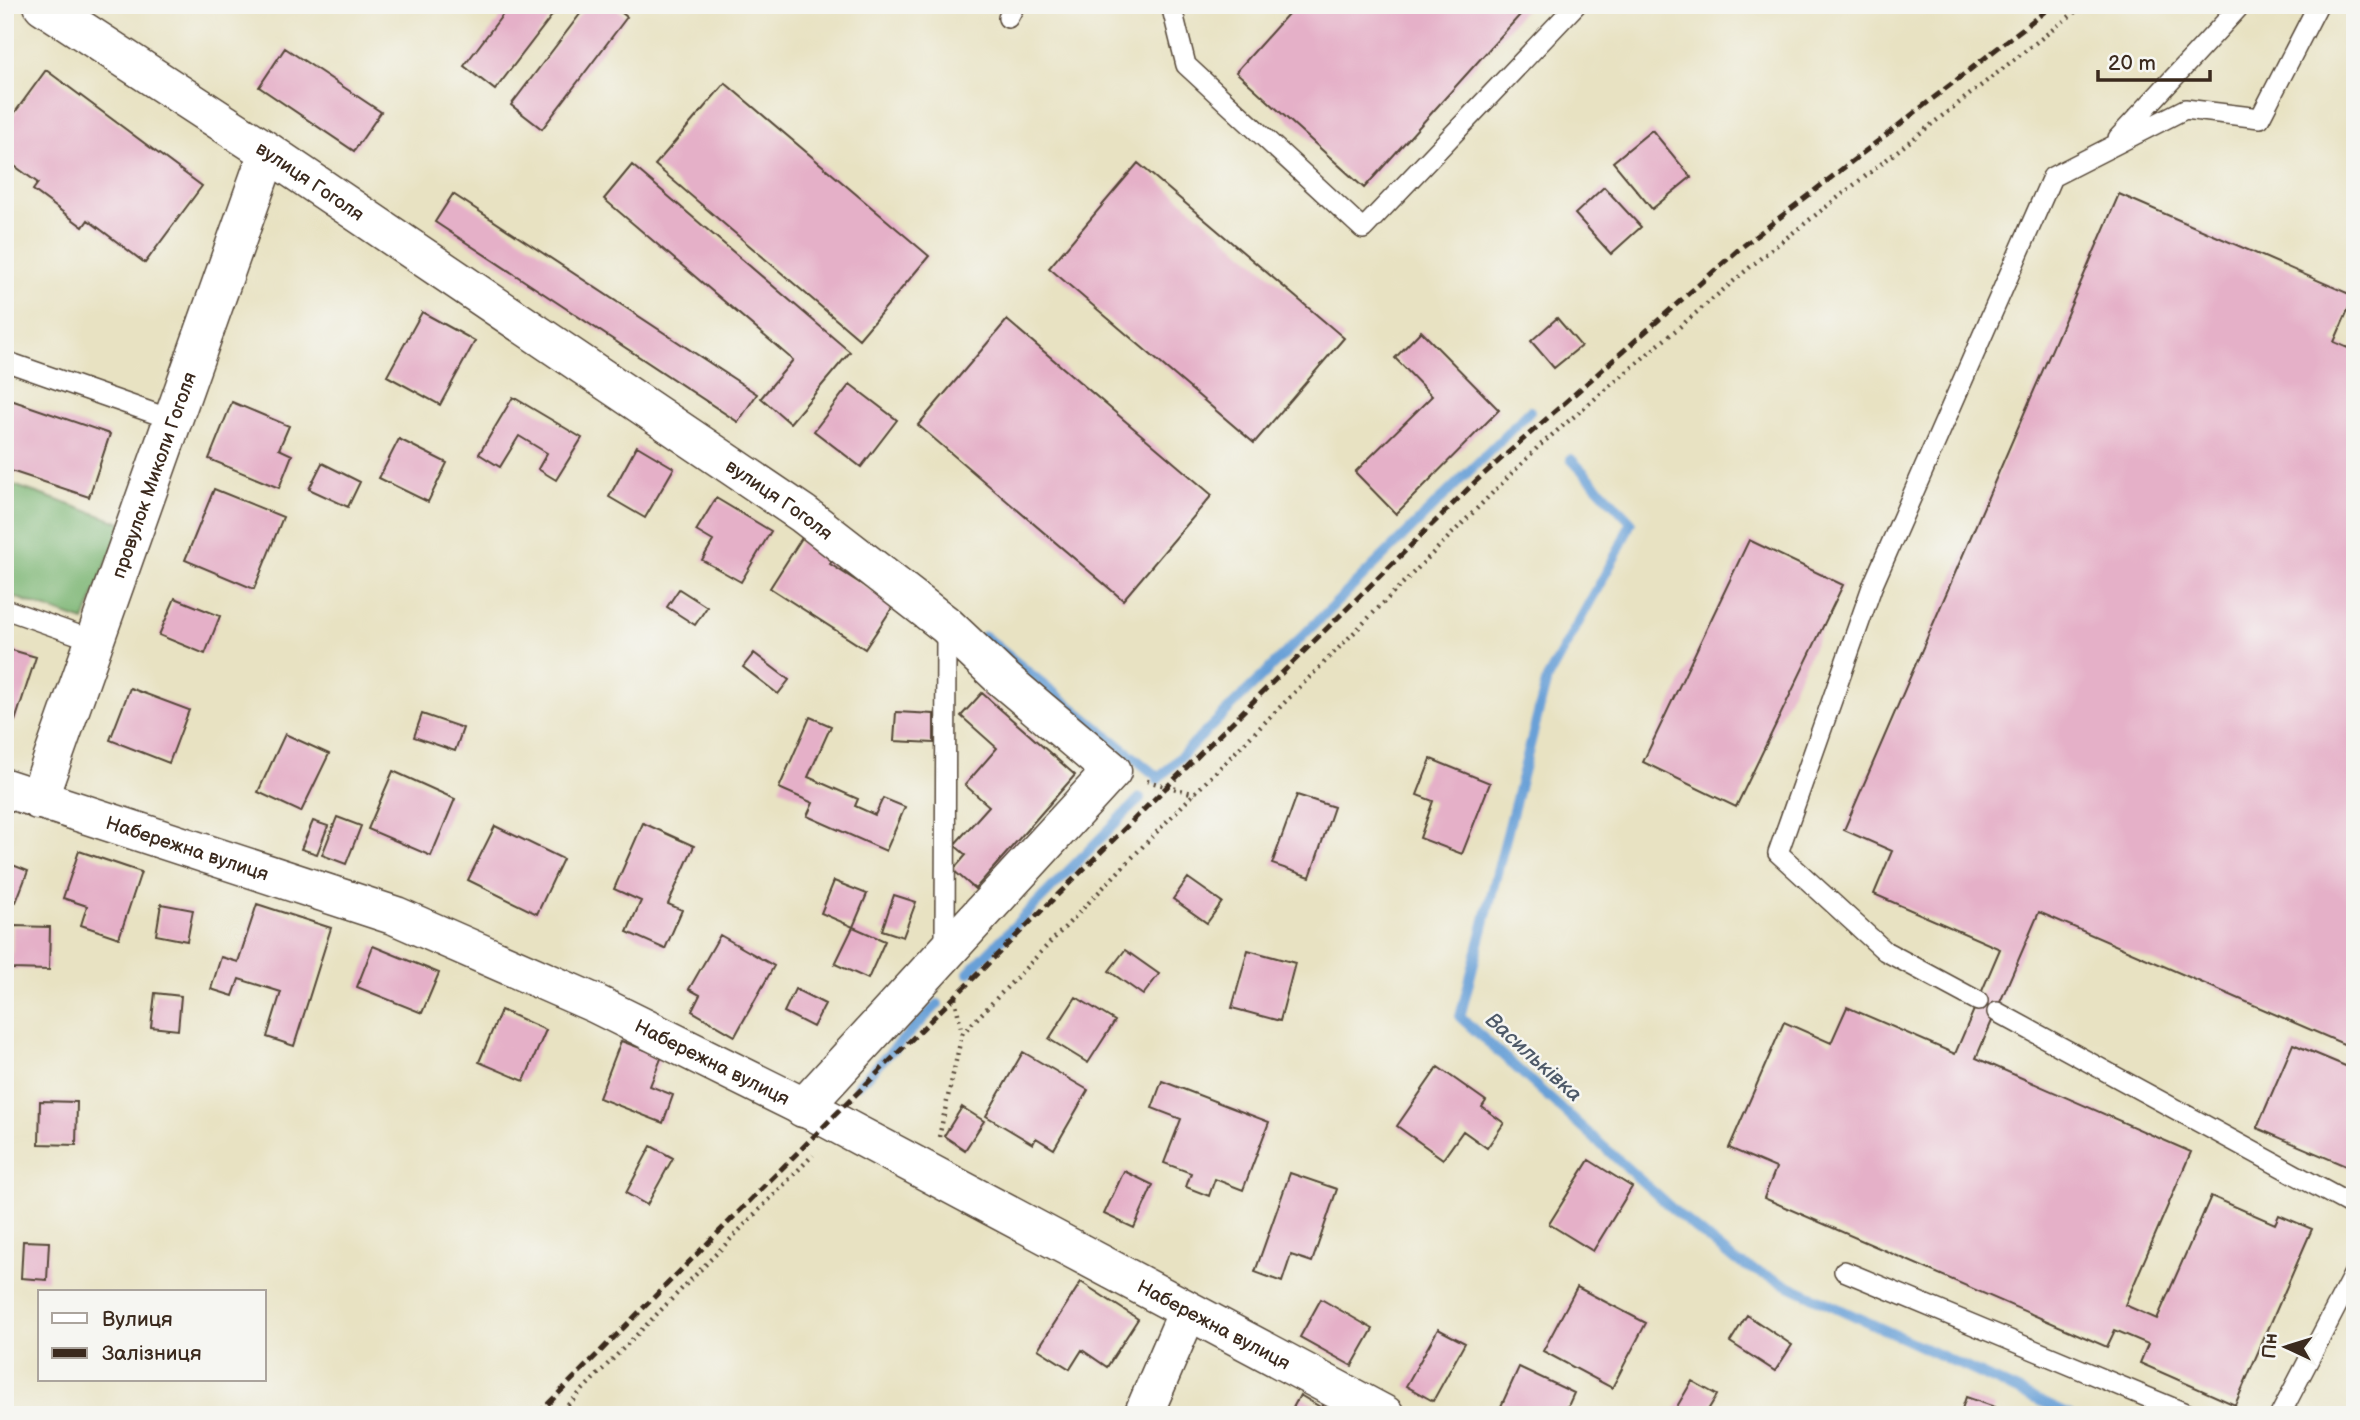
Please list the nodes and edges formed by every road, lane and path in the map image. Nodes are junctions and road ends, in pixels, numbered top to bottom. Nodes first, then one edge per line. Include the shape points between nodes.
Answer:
1 (43, 5) edge
2 (1171, 5) edge
3 (1576, 5) edge
4 (2084, 5) edge
5 (2241, 5) edge
6 (2318, 5) edge
7 (2107, 149) junction
8 (268, 152) junction
9 (5, 361) edge
10 (173, 420) junction
11 (5, 609) edge
12 (946, 625) junction
13 (94, 641) junction
14 (1112, 771) junction
15 (22, 794) edge
16 (1195, 794) junction
17 (945, 953) junction
18 (1978, 1001) dead end
19 (1997, 1012) dead end
20 (962, 1034) junction
21 (803, 1108) junction
22 (840, 1127) junction
23 (932, 1175) junction
24 (2355, 1208) edge
25 (1844, 1270) dead end
26 (2355, 1271) edge
27 (1188, 1311) junction
28 (558, 1415) edge
29 (1143, 1415) edge
30 (1385, 1415) edge
31 (2190, 1415) edge
32 (2280, 1415) edge

1 - 8 street, вулиця Гоголя
2 - 3 lane via 1186,65 1363,229
4 - 16 path via 1762,257 1538,447
5 - 7 lane
6 - 7 lane via 2260,118 2185,109
7 - 18 lane via 2052,177 1872,587 1778,853 1885,951
8 - 10 street, провулок Миколи Гоголя
8 - 12 street, вулиця Гоголя via 803,514
9 - 10 lane
10 - 13 street, провулок Миколи Гоголя
11 - 13 lane
12 - 14 street, вулиця Гоголя
12 - 17 lane
13 - 15 street, провулок Миколи Гоголя
14 - 16 path
14 - 17 street
15 - 21 street, Набережна вулиця via 396,916 594,1003
16 - 20 path
17 - 20 path
17 - 21 street
19 - 24 lane
20 - 23 path
21 - 22 street, Набережна вулиця
22 - 23 street, Набережна вулиця
22 - 28 path
23 - 27 street, Набережна вулиця
25 - 31 lane
26 - 32 lane
27 - 29 street
27 - 30 street, Набережна вулиця

